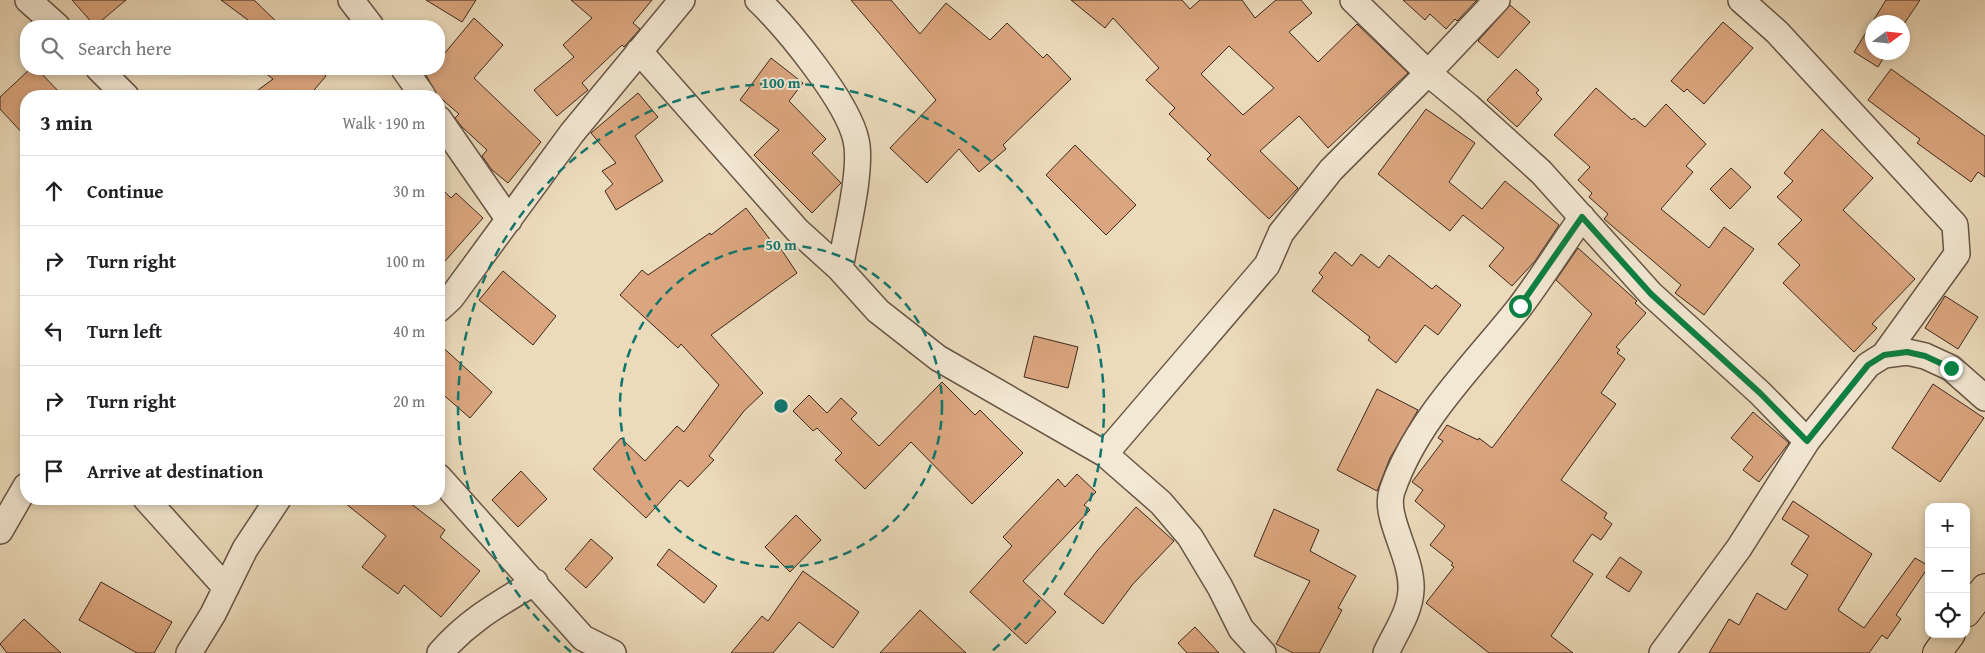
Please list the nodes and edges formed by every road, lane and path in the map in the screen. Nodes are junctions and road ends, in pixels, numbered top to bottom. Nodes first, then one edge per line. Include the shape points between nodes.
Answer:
1 (28, 0) edge
2 (351, 0) edge
3 (682, 0) edge
4 (758, 0) edge
5 (1353, 0) edge
6 (1496, 0) edge
7 (1741, 0) edge
8 (50, 20) edge
9 (366, 20) edge
10 (639, 51) junction
11 (1428, 73) junction
12 (105, 75) edge
13 (408, 75) edge
14 (120, 90) edge
15 (419, 90) edge
16 (445, 128) edge
17 (1582, 217) junction
18 (509, 220) junction
19 (840, 269) junction
20 (445, 303) edge
21 (1884, 355) junction
22 (1985, 398) edge
23 (1807, 441) junction
24 (1105, 454) junction
25 (445, 484) edge
26 (20, 496) edge
27 (151, 505) edge
28 (274, 505) edge
29 (0, 531) edge
30 (534, 582) junction
31 (226, 588) junction
32 (1985, 588) edge
33 (1970, 608) edge
34 (1948, 638) edge
35 (189, 653) edge
36 (440, 653) edge
37 (613, 653) edge
38 (1263, 653) edge
39 (1386, 653) edge
40 (1662, 653) edge
41 (1937, 653) edge

1 - 8 street
2 - 9 street
3 - 10 street
4 - 19 street via 826,81 848,116 857,141 857,170
5 - 11 street
6 - 11 street
7 - 21 street via 1778,32 1955,225 1957,254
10 - 18 street via 572,133
10 - 19 street via 797,230
11 - 17 street via 1541,172
11 - 24 street via 1331,170 1281,233 1267,265
12 - 14 street
13 - 15 street
16 - 18 street
17 - 23 street via 1651,294 1760,393
17 - 39 street via 1520,306 1436,410 1404,461 1391,494 1391,507 1392,520 1411,569 1411,591 1408,609
18 - 20 street
19 - 24 street via 878,311 938,358
21 - 22 street via 1907,352 1925,356 1951,368
21 - 23 street via 1868,365
23 - 40 street via 1739,548
24 - 38 street via 1161,503 1190,536 1241,629
25 - 30 street
26 - 29 street
27 - 31 street
28 - 31 street via 245,549
30 - 36 street via 461,630
30 - 37 street via 583,638
31 - 35 street
32 - 33 main road
34 - 41 main road

